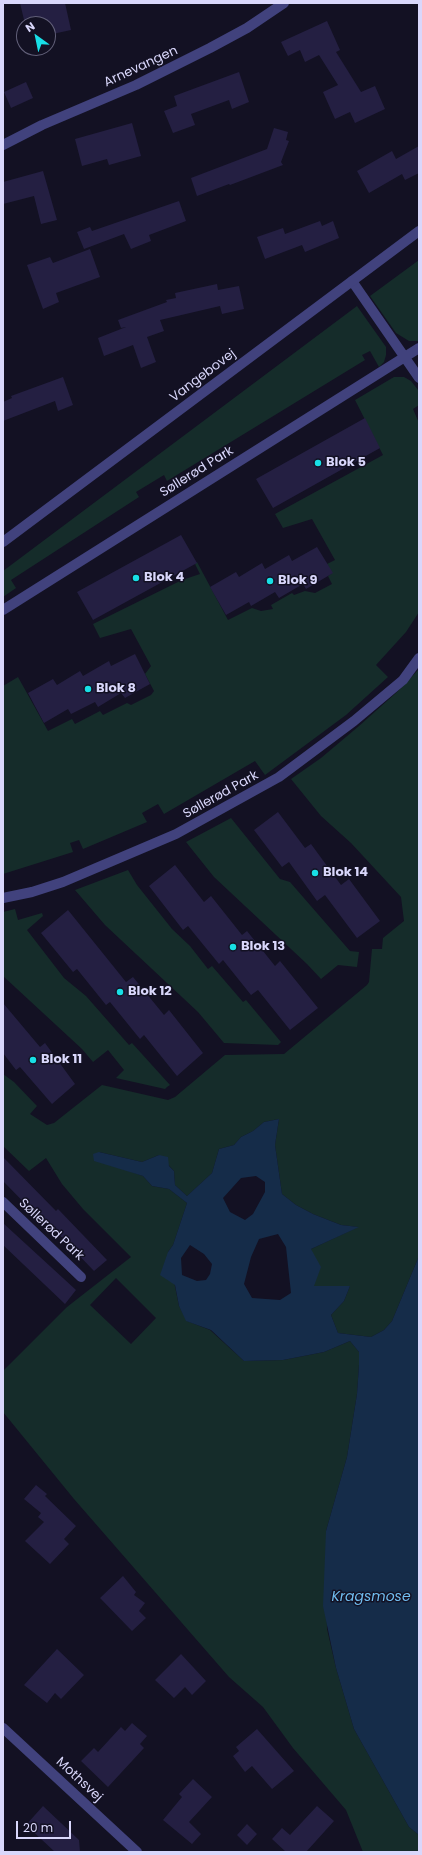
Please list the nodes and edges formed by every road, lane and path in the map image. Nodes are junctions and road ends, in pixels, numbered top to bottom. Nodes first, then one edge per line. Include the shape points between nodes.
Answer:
1 (284, 3) edge
2 (3, 145) edge
3 (419, 231) edge
4 (352, 281) junction
5 (419, 348) edge
6 (405, 358) junction
7 (419, 378) edge
8 (3, 542) edge
9 (3, 610) edge
10 (419, 658) edge
11 (3, 898) edge
12 (3, 1202) edge
13 (81, 1277) dead end
14 (3, 1728) edge
15 (136, 1852) edge

1 - 2 street, Arnevangen via 247,28 196,55
3 - 4 street, Vangebovej
4 - 6 street
4 - 8 street, Vangebovej
5 - 6 street, Søllerød Park
6 - 7 street
6 - 9 street, Søllerød Park
10 - 11 street, Søllerød Park via 403,680 354,721 279,777 176,834 63,882
12 - 13 street, Søllerød Park
14 - 15 street, Mothsvej

